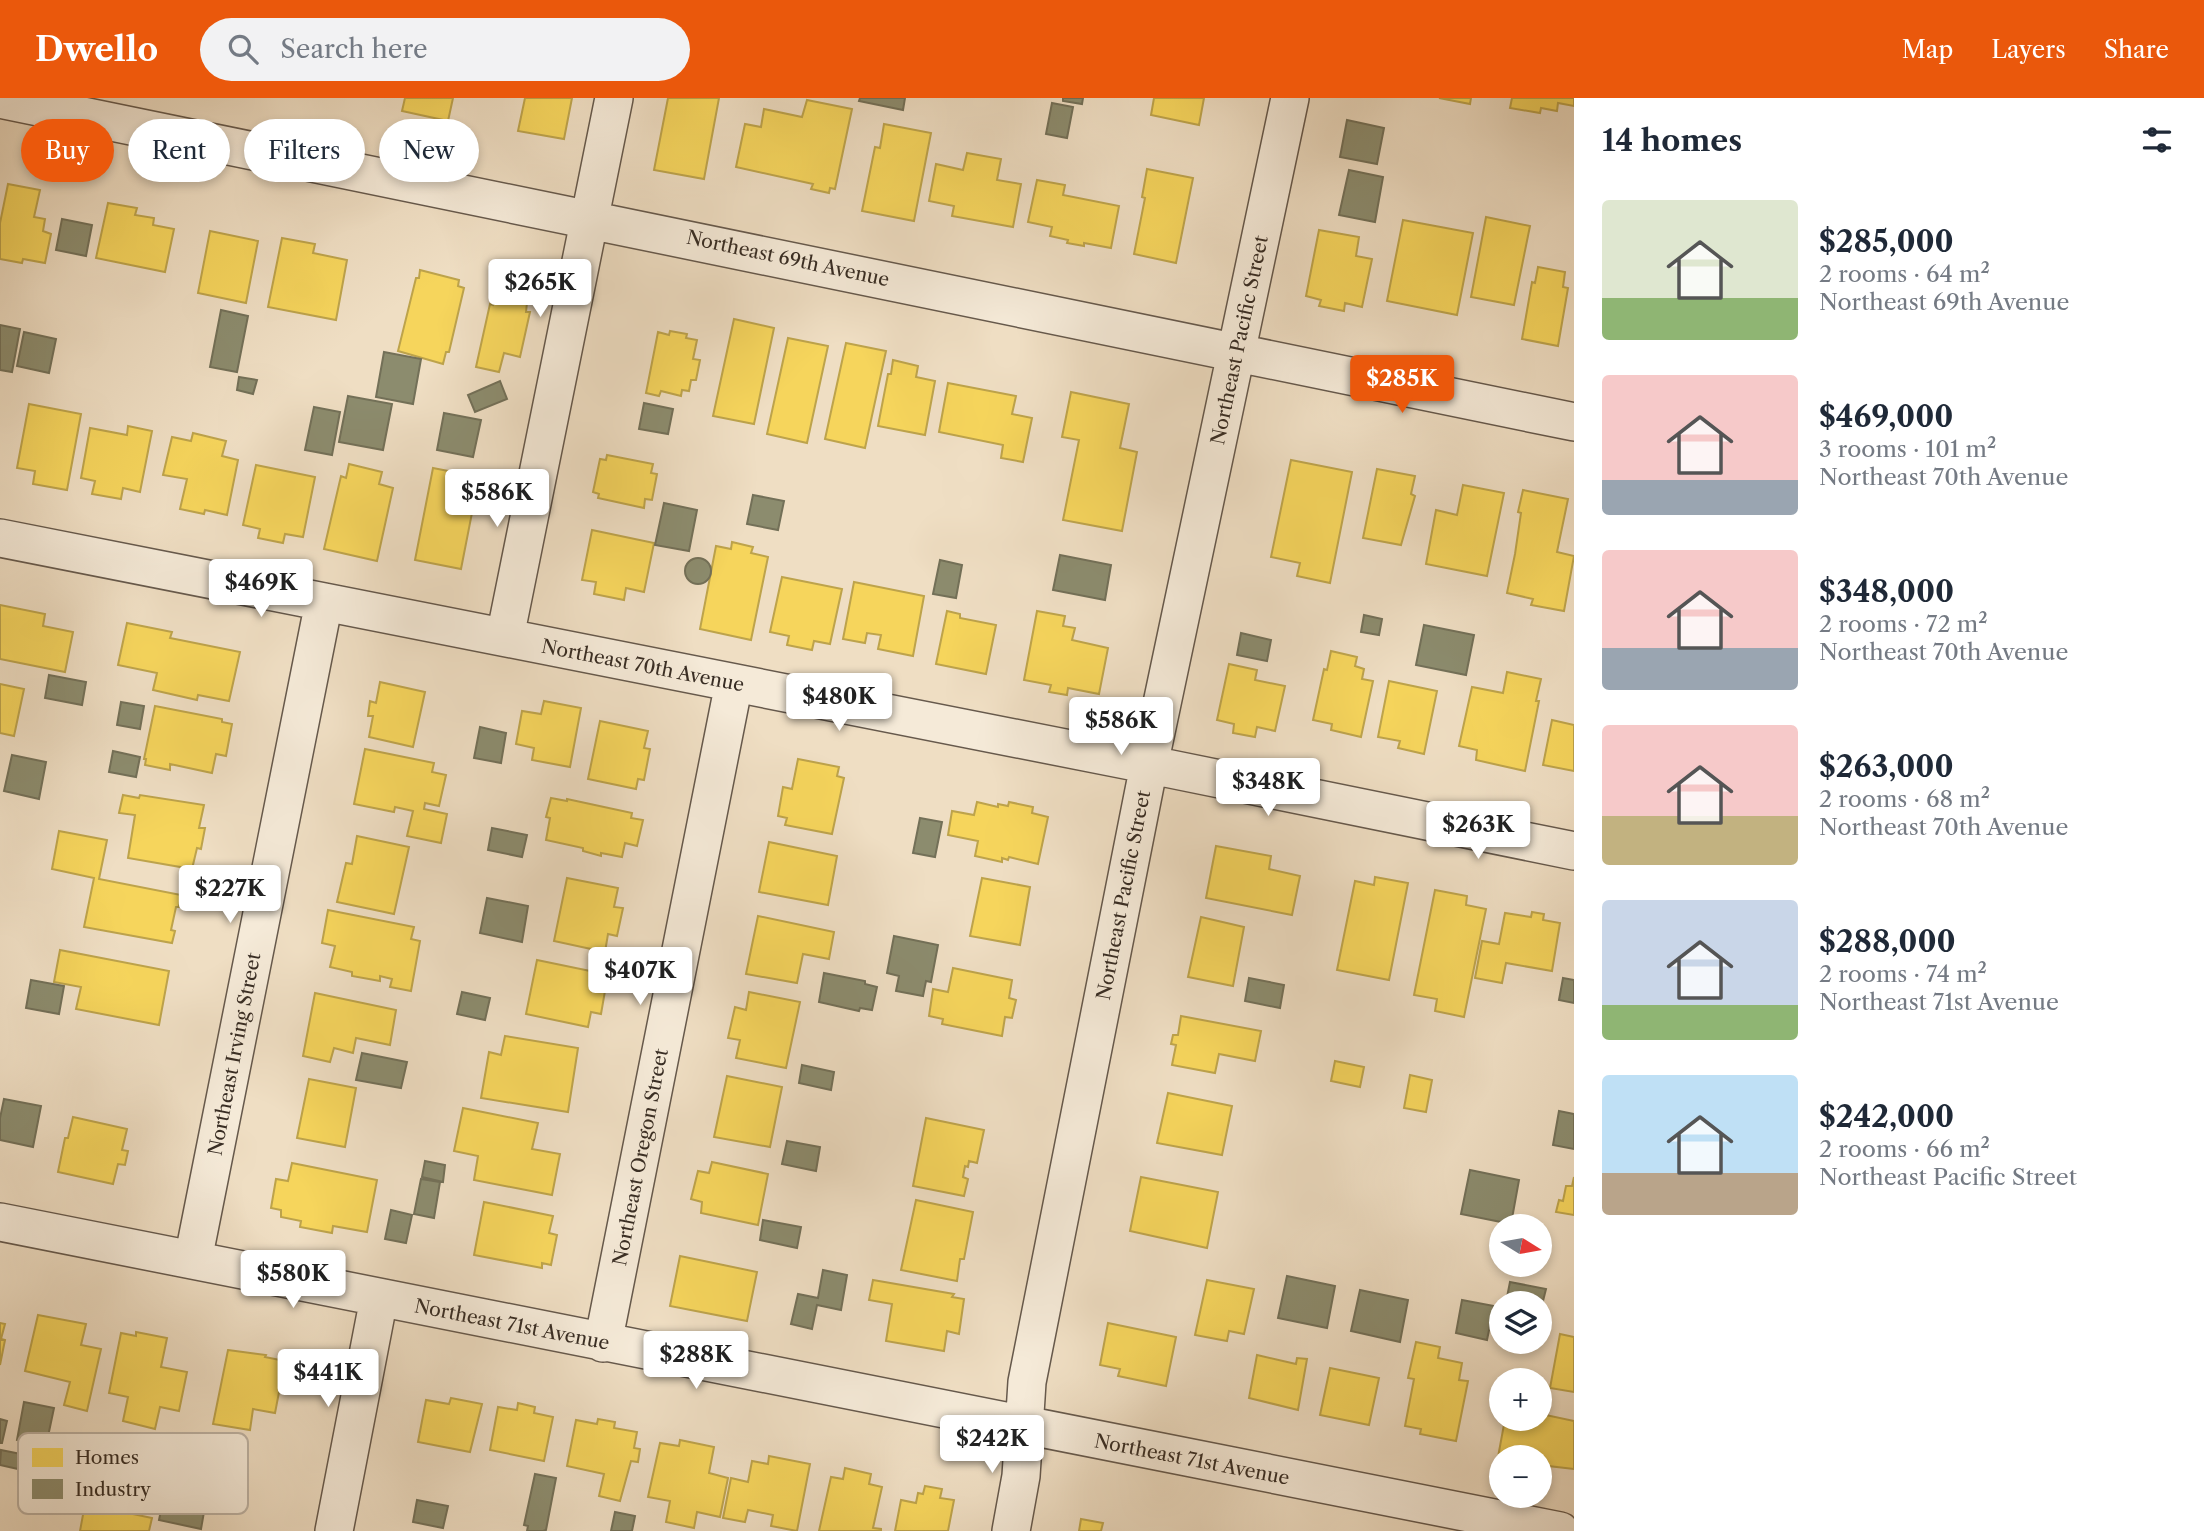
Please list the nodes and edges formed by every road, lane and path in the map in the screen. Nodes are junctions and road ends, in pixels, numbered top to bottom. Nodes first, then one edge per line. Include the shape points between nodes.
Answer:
1 (614, 98) edge
2 (1290, 98) edge
3 (0, 99) edge
4 (591, 217) junction
5 (1237, 350) junction
6 (1574, 422) edge
7 (0, 538) edge
8 (324, 602) junction
9 (505, 638) junction
10 (734, 683) junction
11 (1149, 765) junction
12 (1574, 851) edge
13 (0, 1222) edge
14 (193, 1260) junction
15 (379, 1298) junction
16 (603, 1343) junction
17 (1024, 1426) junction
18 (334, 1531) edge
19 (1011, 1531) edge
20 (1560, 1531) edge

1 - 4 street
2 - 5 street, Northeast Pacific Street
3 - 4 street, Northeast 69th Avenue
4 - 5 street, Northeast 69th Avenue
4 - 9 street
5 - 6 street, Northeast 69th Avenue
5 - 11 street, Northeast Pacific Street
7 - 8 street, Northeast 70th Avenue
8 - 9 street, Northeast 70th Avenue
8 - 14 street, Northeast Irving Street
9 - 10 street, Northeast 70th Avenue
10 - 11 street, Northeast 70th Avenue
10 - 16 street, Northeast Oregon Street
11 - 12 street, Northeast 70th Avenue
11 - 17 street, Northeast Pacific Street via 1027,1382
13 - 14 street, Northeast 71st Avenue
14 - 15 street, Northeast 71st Avenue
15 - 16 street, Northeast 71st Avenue
15 - 18 street
16 - 17 street, Northeast 71st Avenue
17 - 19 street, Northeast Pacific Street
17 - 20 street, Northeast 71st Avenue

